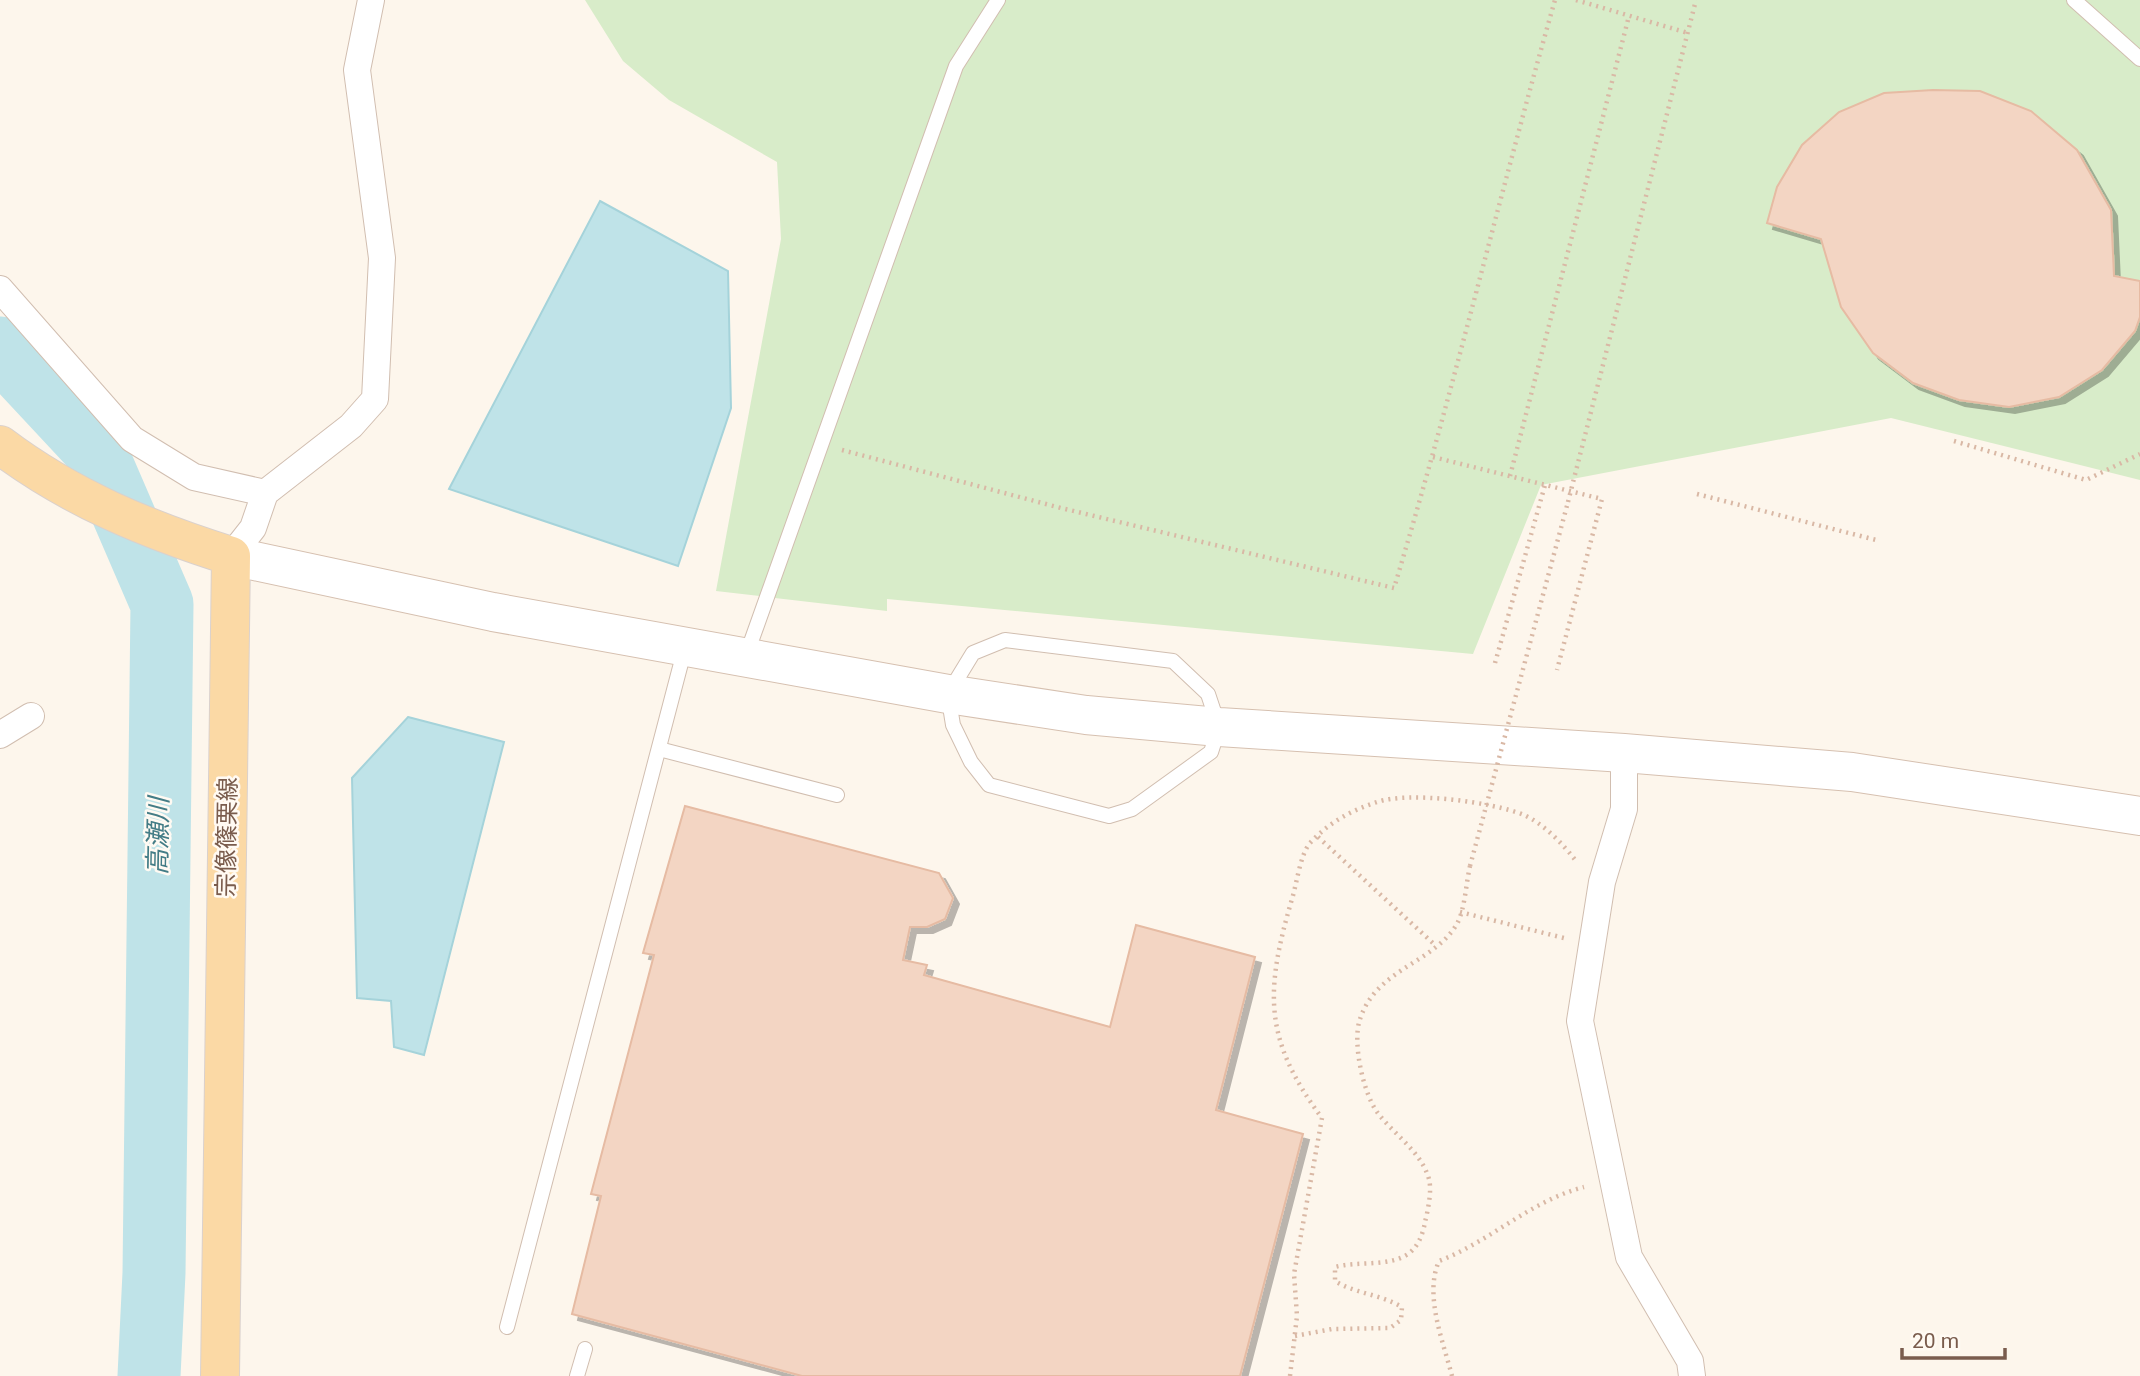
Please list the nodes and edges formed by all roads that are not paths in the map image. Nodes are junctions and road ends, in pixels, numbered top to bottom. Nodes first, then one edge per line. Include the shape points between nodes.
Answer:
1 (370, 0) edge
2 (998, 0) edge
3 (2074, 0) edge
4 (2140, 59) edge
5 (0, 289) edge
6 (0, 446) edge
7 (265, 493) junction
8 (231, 556) junction
9 (685, 647) junction
10 (746, 657) junction
11 (948, 694) junction
12 (31, 716) dead end
13 (1219, 727) junction
14 (0, 735) edge
15 (659, 749) junction
16 (1624, 752) junction
17 (837, 795) dead end
18 (2140, 817) edge
19 (507, 1327) dead end
20 (584, 1349) dead end
21 (220, 1376) edge
22 (577, 1376) edge
23 (1692, 1376) edge

1 - 7 street via 357,70 382,258 375,399 351,426
2 - 10 lane via 956,66
3 - 4 lane
5 - 7 street via 132,439 194,477
6 - 8 main road via 31,469 104,509
7 - 8 street via 253,528
8 - 9 street
8 - 21 main road, 宗像篠栗線
9 - 10 street
9 - 15 lane
10 - 11 street
11 - 13 street via 1086,715
11 - 13 lane via 973,653 1005,640 1031,643 1174,661 1208,694
11 - 13 lane via 953,725 971,762 989,785 1109,816 1132,809 1211,752
12 - 14 street
13 - 16 street
15 - 17 lane
15 - 19 lane
16 - 18 street via 1852,772
16 - 23 street via 1624,809 1600,894 1580,1021 1629,1257 1690,1361
20 - 22 lane

